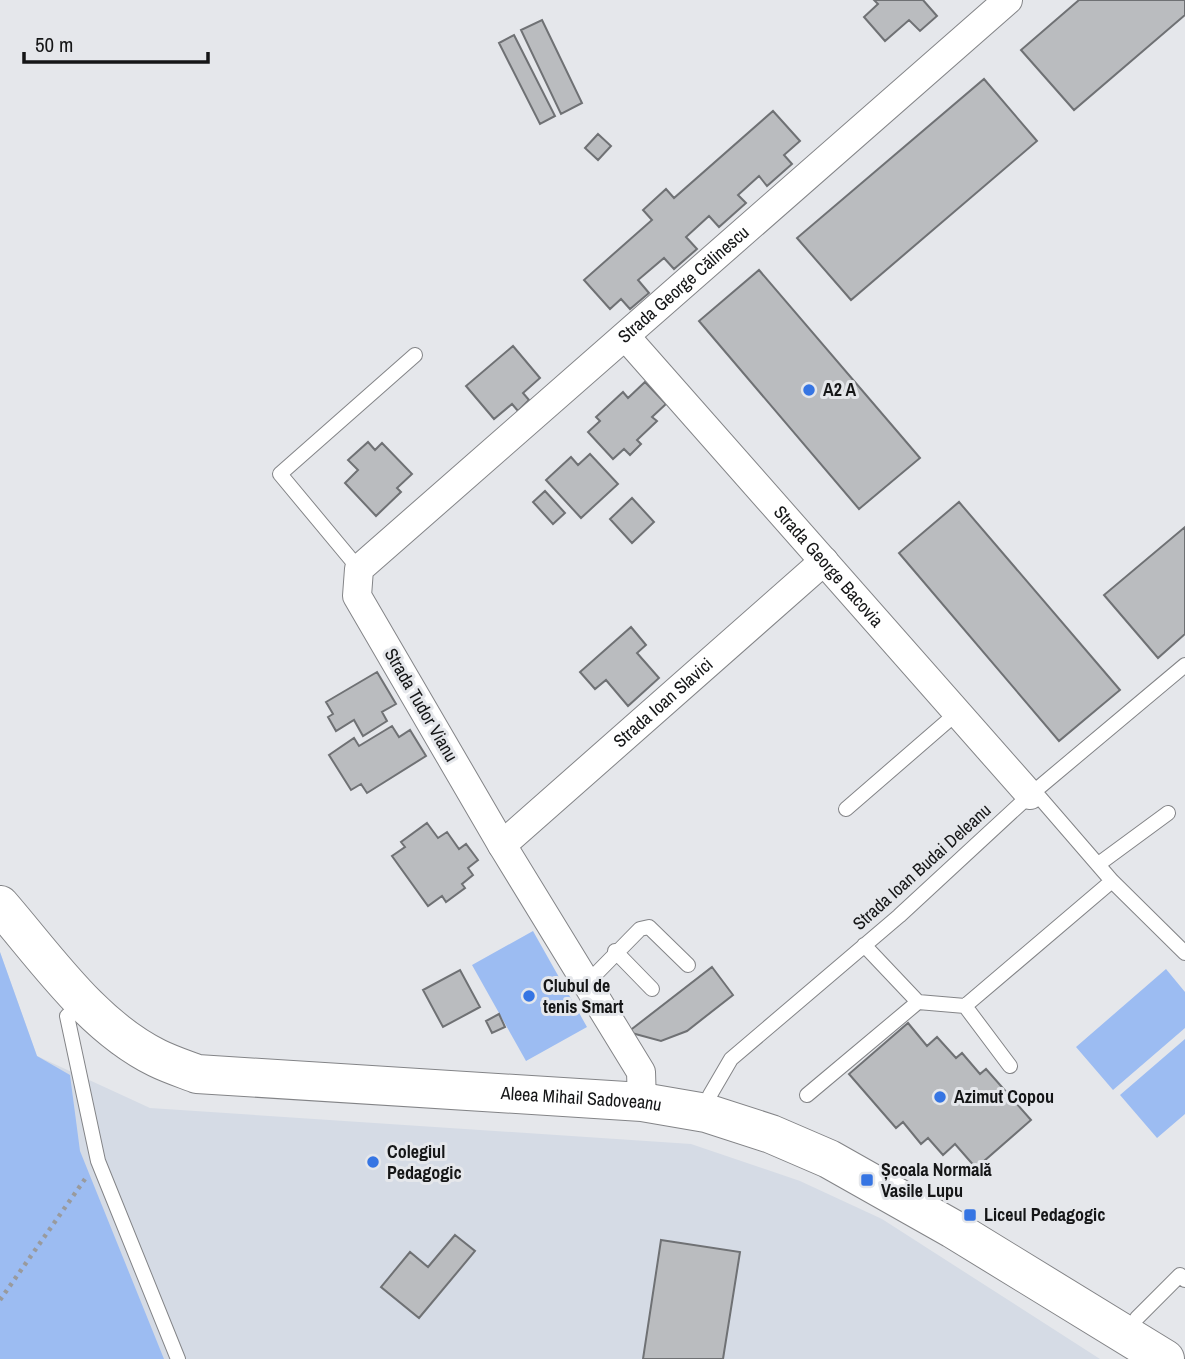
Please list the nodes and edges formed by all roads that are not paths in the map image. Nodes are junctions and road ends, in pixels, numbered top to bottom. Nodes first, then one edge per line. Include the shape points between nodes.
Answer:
1 (1008, 0) edge
2 (626, 337) junction
3 (415, 355) dead end
4 (824, 561) junction
5 (359, 569) junction
6 (1185, 665) edge
7 (958, 712) junction
8 (1033, 794) junction
9 (846, 809) dead end
10 (1168, 813) dead end
11 (502, 845) junction
12 (1100, 863) junction
13 (1112, 881) junction
14 (0, 905) edge
15 (864, 944) junction
16 (615, 951) junction
17 (1185, 953) edge
18 (688, 965) dead end
19 (587, 983) junction
20 (652, 989) dead end
21 (84, 1001) junction
22 (918, 1002) junction
23 (965, 1006) junction
24 (1010, 1066) dead end
25 (807, 1095) dead end
26 (642, 1102) junction
27 (706, 1112) junction
28 (1185, 1280) edge
29 (1126, 1335) junction
30 (177, 1359) edge
31 (1165, 1359) edge

1 - 2 street, Strada George Călinescu
2 - 4 street, Strada George Bacovia
2 - 5 street, Strada George Călinescu
3 - 5 lane via 280,474
4 - 7 street, Strada George Bacovia
4 - 11 street, Strada Ioan Slavici
5 - 11 street, Strada Tudor Vianu via 357,596
6 - 8 lane, Strada Ioan Budai Deleanu
7 - 8 street, Strada George Bacovia
7 - 9 lane
8 - 12 lane
8 - 15 lane, Strada Ioan Budai Deleanu
10 - 12 lane
11 - 19 street, Strada Tudor Vianu
12 - 13 lane
13 - 17 lane
13 - 23 lane
14 - 21 main road, Aleea Mihail Sadoveanu
15 - 22 lane
15 - 27 lane, Strada Ioan Budai Deleanu via 731,1059 710,1094
16 - 18 lane via 640,929 649,927
16 - 19 lane
16 - 20 lane
19 - 26 street, Strada Tudor Vianu via 641,1072
21 - 26 main road, Aleea Mihail Sadoveanu via 116,1031 156,1058 197,1074
21 - 30 lane via 67,1016 98,1161
22 - 23 lane
22 - 25 lane
23 - 24 lane
26 - 27 main road, Aleea Mihail Sadoveanu
27 - 29 main road, Aleea Mihail Sadoveanu via 829,1159
28 - 29 lane via 1180,1275
29 - 31 main road, Aleea Mihail Sadoveanu

